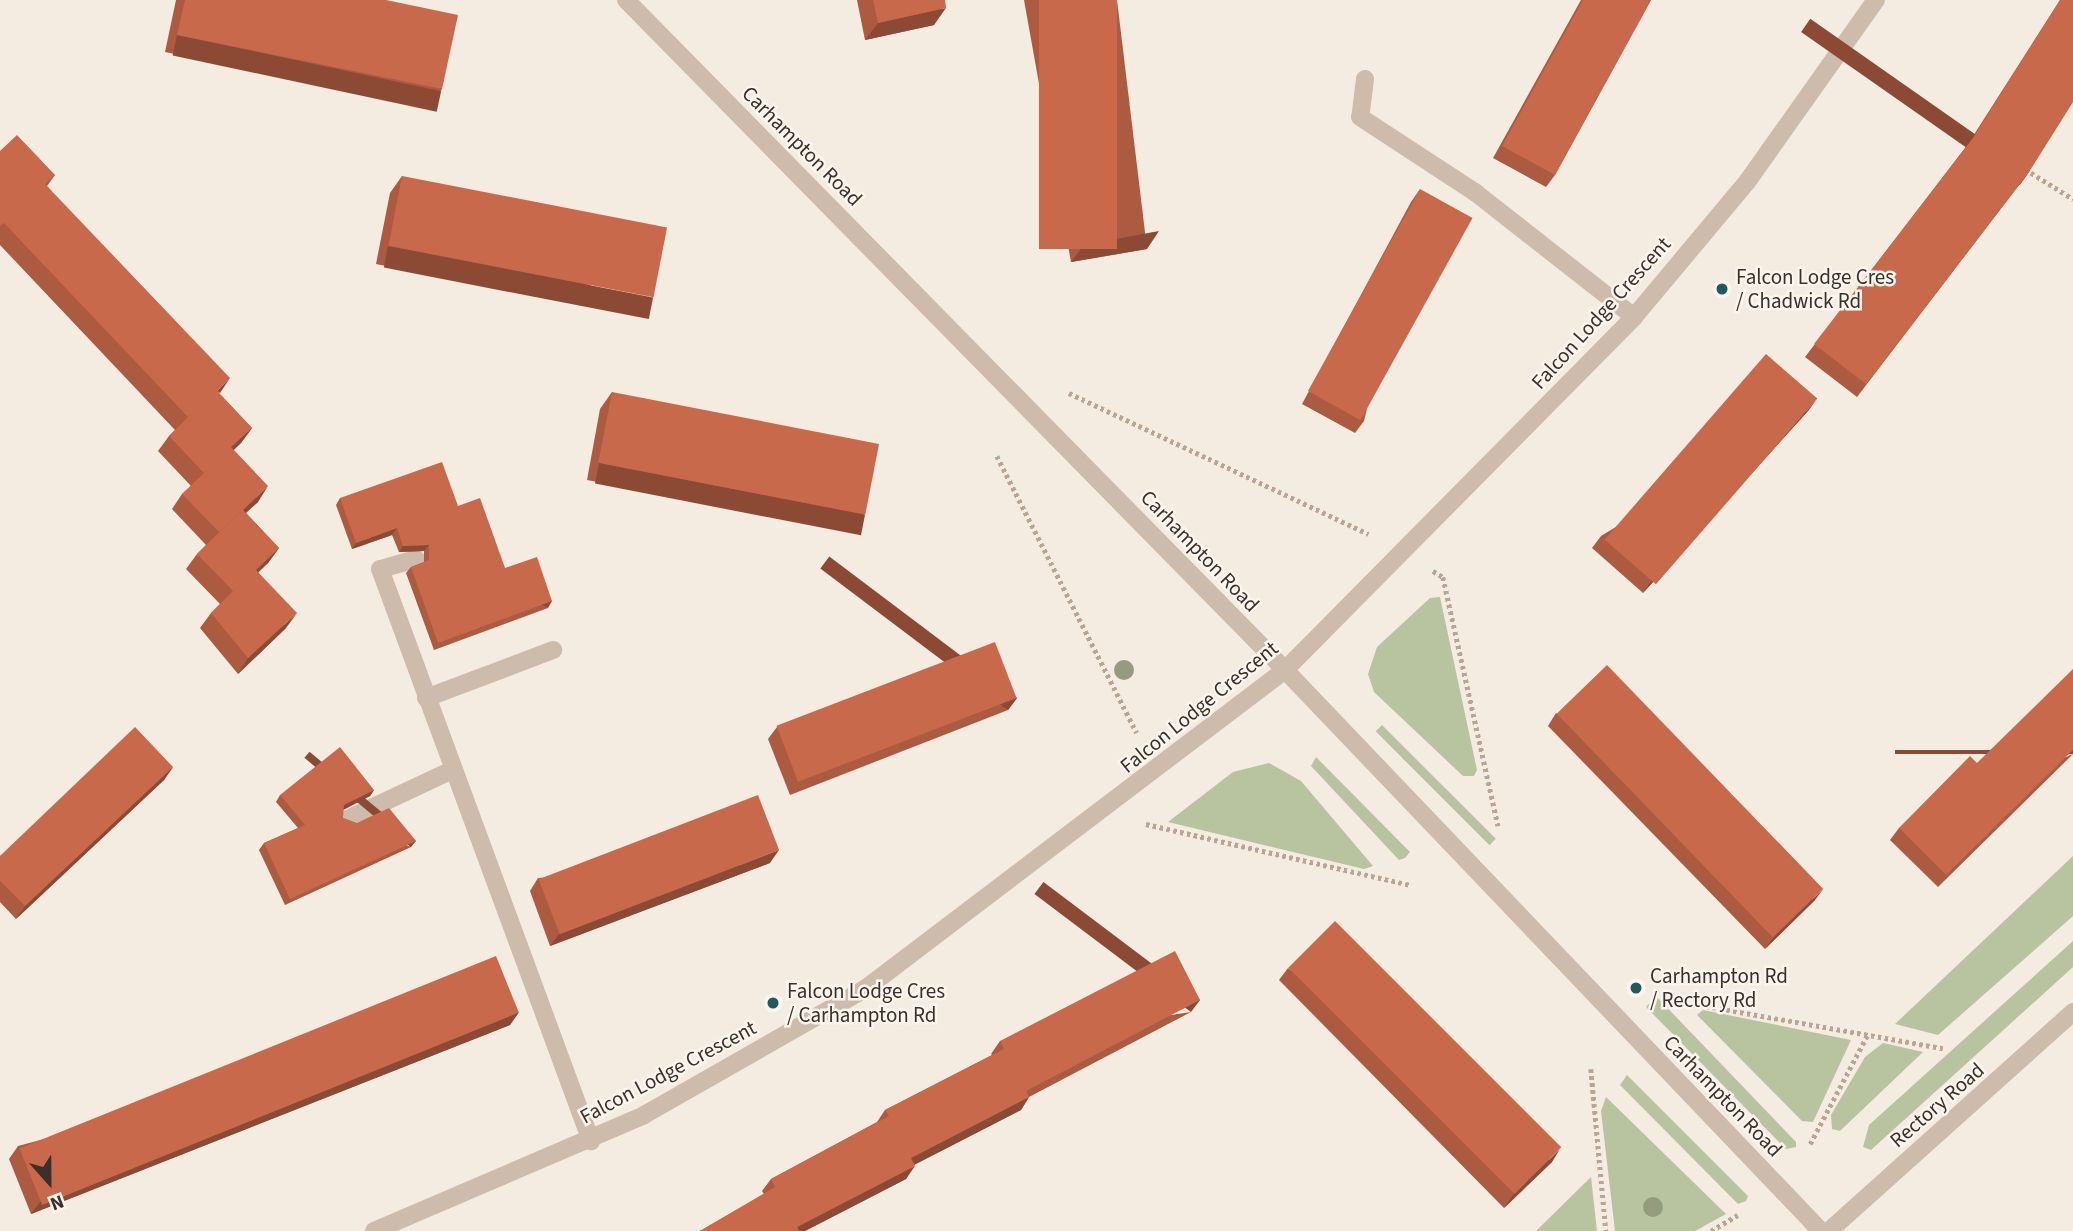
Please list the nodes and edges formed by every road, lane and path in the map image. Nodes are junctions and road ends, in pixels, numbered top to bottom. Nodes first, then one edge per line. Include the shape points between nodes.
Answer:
1 (626, 0) edge
2 (1876, 0) edge
3 (1844, 48) junction
4 (1364, 79) dead end
5 (1990, 148) edge
6 (2014, 162) edge
7 (2073, 199) edge
8 (1634, 317) junction
9 (416, 559) edge
10 (553, 650) dead end
11 (1285, 670) junction
12 (426, 698) junction
13 (453, 770) junction
14 (348, 819) edge
15 (1678, 1000) dead end
16 (2073, 1012) edge
17 (1868, 1034) junction
18 (1943, 1048) dead end
19 (1591, 1069) dead end
20 (591, 1141) junction
21 (1810, 1144) dead end
22 (1738, 1215) dead end
23 (374, 1231) edge
24 (1606, 1231) edge
25 (1711, 1231) edge
26 (1821, 1231) edge
27 (1829, 1231) edge

1 - 11 street, Carhampton Road
2 - 3 street, Falcon Lodge Crescent
3 - 5 path
3 - 8 street, Falcon Lodge Crescent via 1748,181
4 - 8 street via 1360,117 1476,193
6 - 7 path
8 - 11 street, Falcon Lodge Crescent
9 - 12 street via 380,569
10 - 12 street
11 - 20 street, Falcon Lodge Crescent via 865,989
11 - 26 street, Carhampton Road
12 - 13 street
13 - 14 street
13 - 20 street
15 - 17 path
16 - 27 street, Rectory Road
17 - 18 path
17 - 21 path
19 - 24 path
20 - 23 street, Falcon Lodge Crescent
22 - 25 path

